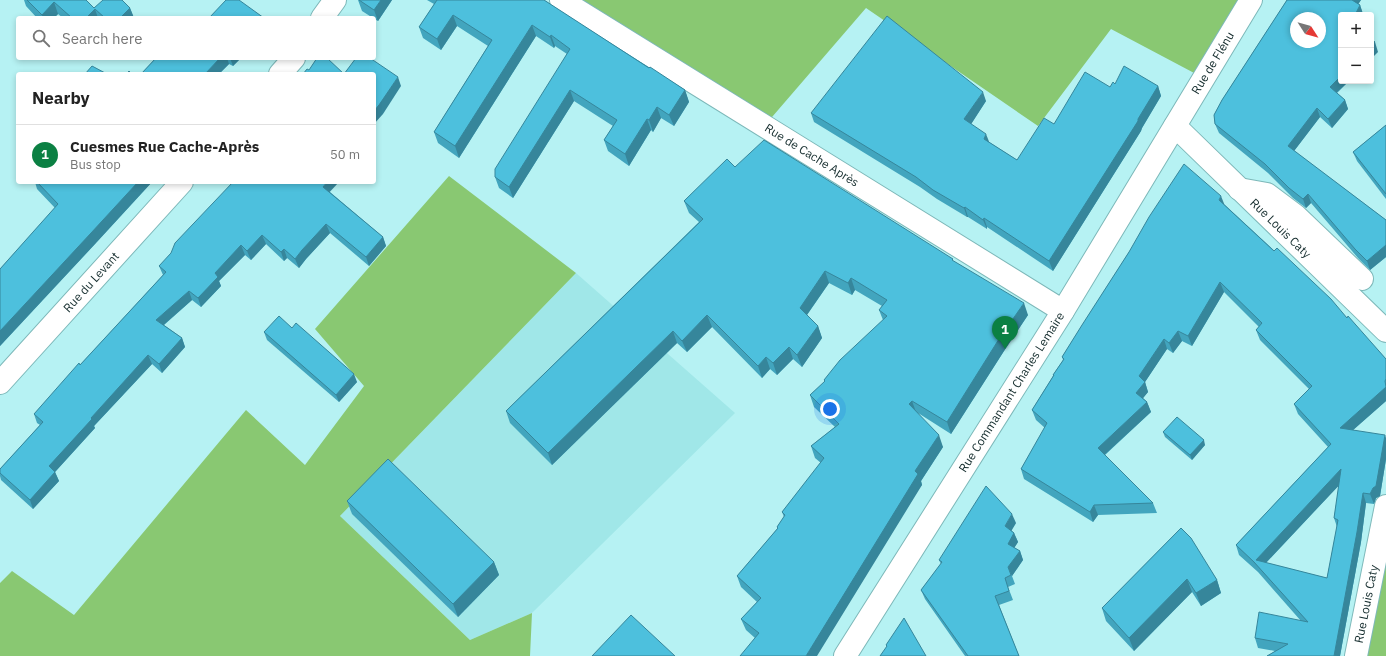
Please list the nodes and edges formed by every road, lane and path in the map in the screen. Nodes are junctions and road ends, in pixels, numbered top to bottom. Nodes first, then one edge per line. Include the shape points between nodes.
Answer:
1 (335, 0) edge
2 (561, 0) edge
3 (1251, 0) edge
4 (323, 16) edge
5 (292, 60) edge
6 (282, 72) edge
7 (1175, 126) junction
8 (180, 184) edge
9 (1239, 189) junction
10 (1362, 279) dead end
11 (1063, 311) junction
12 (1386, 331) edge
13 (0, 383) edge
14 (1386, 506) edge
15 (845, 656) edge
16 (1356, 656) edge

1 - 4 street
2 - 11 street, Rue de Cache Après
3 - 7 street, Rue de Flénu
5 - 6 street
7 - 9 street, Rue Louis Caty
7 - 11 street, Rue Commandant Charles Lemaire
8 - 13 street, Rue du Levant
9 - 10 street via 1267,194 1294,215
9 - 12 street, Rue Louis Caty
11 - 15 street, Rue Commandant Charles Lemaire
14 - 16 street, Rue Louis Caty

